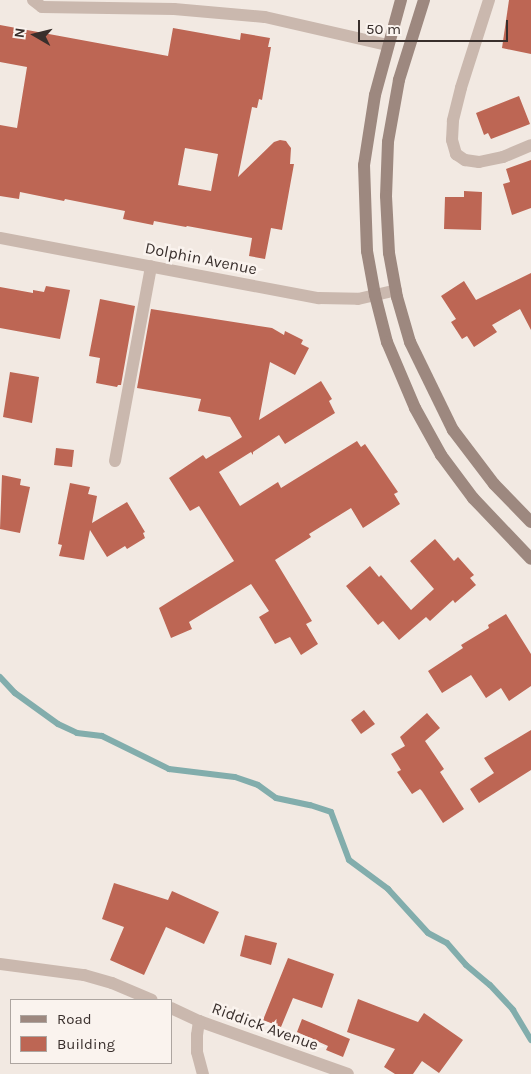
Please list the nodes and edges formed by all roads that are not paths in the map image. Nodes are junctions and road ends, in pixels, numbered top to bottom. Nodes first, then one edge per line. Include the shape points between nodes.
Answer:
1 (33, 0) edge
2 (401, 0) edge
3 (424, 0) edge
4 (489, 0) edge
5 (78, 4) edge
6 (387, 45) junction
7 (531, 145) edge
8 (0, 238) edge
9 (151, 266) junction
10 (396, 290) junction
11 (375, 295) junction
12 (116, 461) dead end
13 (531, 522) edge
14 (531, 559) edge
15 (0, 964) edge
16 (150, 999) edge
17 (172, 1008) edge
18 (199, 1021) junction
19 (203, 1074) edge
20 (348, 1074) edge

1 - 5 street via 42,7
2 - 6 main road
3 - 10 main road via 399,80 388,142 389,253
4 - 7 street via 453,121 452,140 456,154 465,160 479,162 503,157
5 - 6 street via 265,17
6 - 11 main road via 364,165 367,251
8 - 9 street, Dolphin Avenue
9 - 11 street, Dolphin Avenue via 319,298 358,300
9 - 12 street
10 - 11 street, Dolphin Avenue
10 - 13 main road via 410,342 453,430 494,484
11 - 14 main road via 388,342 414,408 442,456 473,498
15 - 16 street via 84,975
17 - 18 street, Riddick Avenue
18 - 19 street via 197,1052
18 - 20 street, Riddick Avenue

